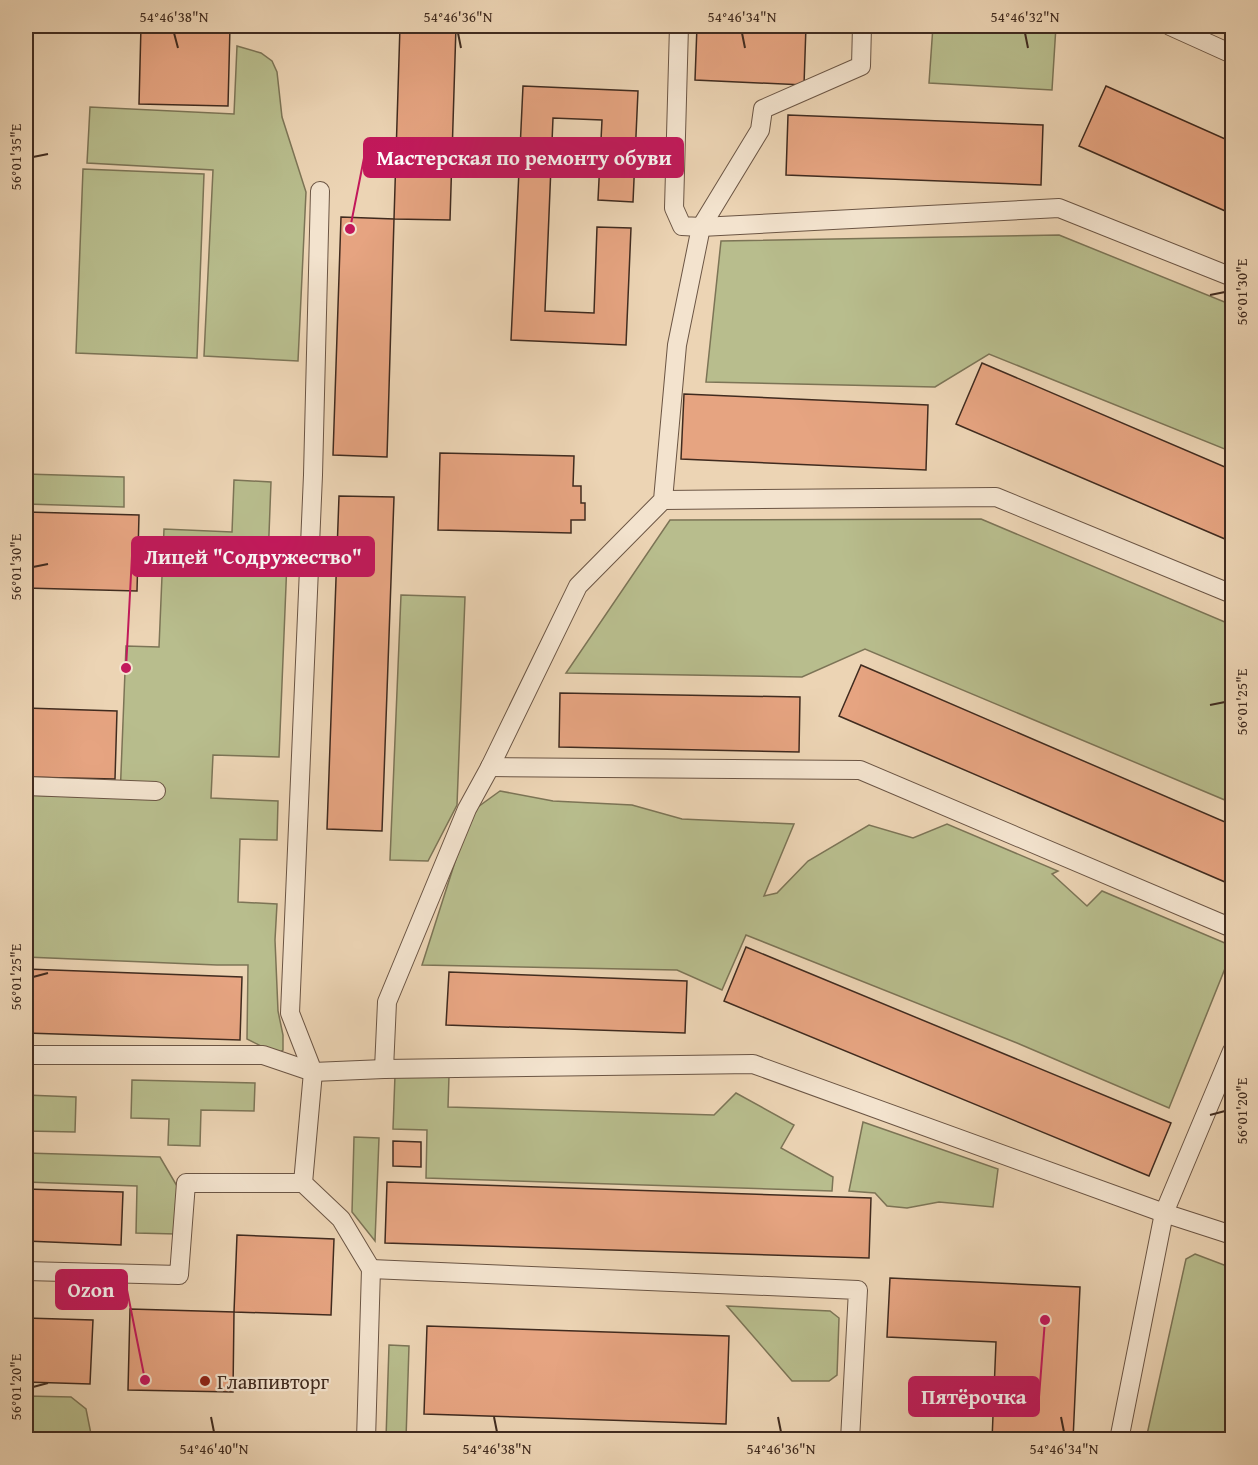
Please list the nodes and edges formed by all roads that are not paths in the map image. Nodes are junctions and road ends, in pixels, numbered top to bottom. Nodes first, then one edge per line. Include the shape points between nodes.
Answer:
1 (679, 26) edge
2 (862, 26) edge
3 (1170, 26) edge
4 (1233, 54) edge
5 (320, 191) dead end
6 (701, 227) junction
7 (1233, 277) edge
8 (663, 501) junction
9 (1233, 594) edge
10 (490, 766) junction
11 (26, 786) edge
12 (156, 791) dead end
13 (1233, 928) edge
14 (1233, 1051) edge
15 (26, 1055) edge
16 (384, 1069) junction
17 (313, 1072) junction
18 (303, 1183) junction
19 (1164, 1213) junction
20 (1233, 1235) edge
21 (371, 1269) junction
22 (26, 1271) edge
23 (366, 1440) edge
24 (850, 1440) edge
25 (1119, 1440) edge

1 - 6 lane via 674,208 682,226
2 - 6 lane via 861,66 763,109 760,130
3 - 4 lane
5 - 17 lane via 313,475 290,1013
6 - 7 lane via 1059,208
6 - 8 lane via 677,345
8 - 9 lane via 996,497
8 - 10 lane via 578,586
10 - 13 lane via 860,770
10 - 16 lane via 467,809 387,1002
11 - 12 lane
14 - 19 lane
15 - 17 lane via 263,1055
16 - 17 lane
16 - 19 lane via 753,1064
17 - 18 lane
18 - 21 lane via 341,1219
18 - 22 lane via 186,1183 179,1275
19 - 20 lane
19 - 25 lane
21 - 23 lane
21 - 24 lane via 858,1290

